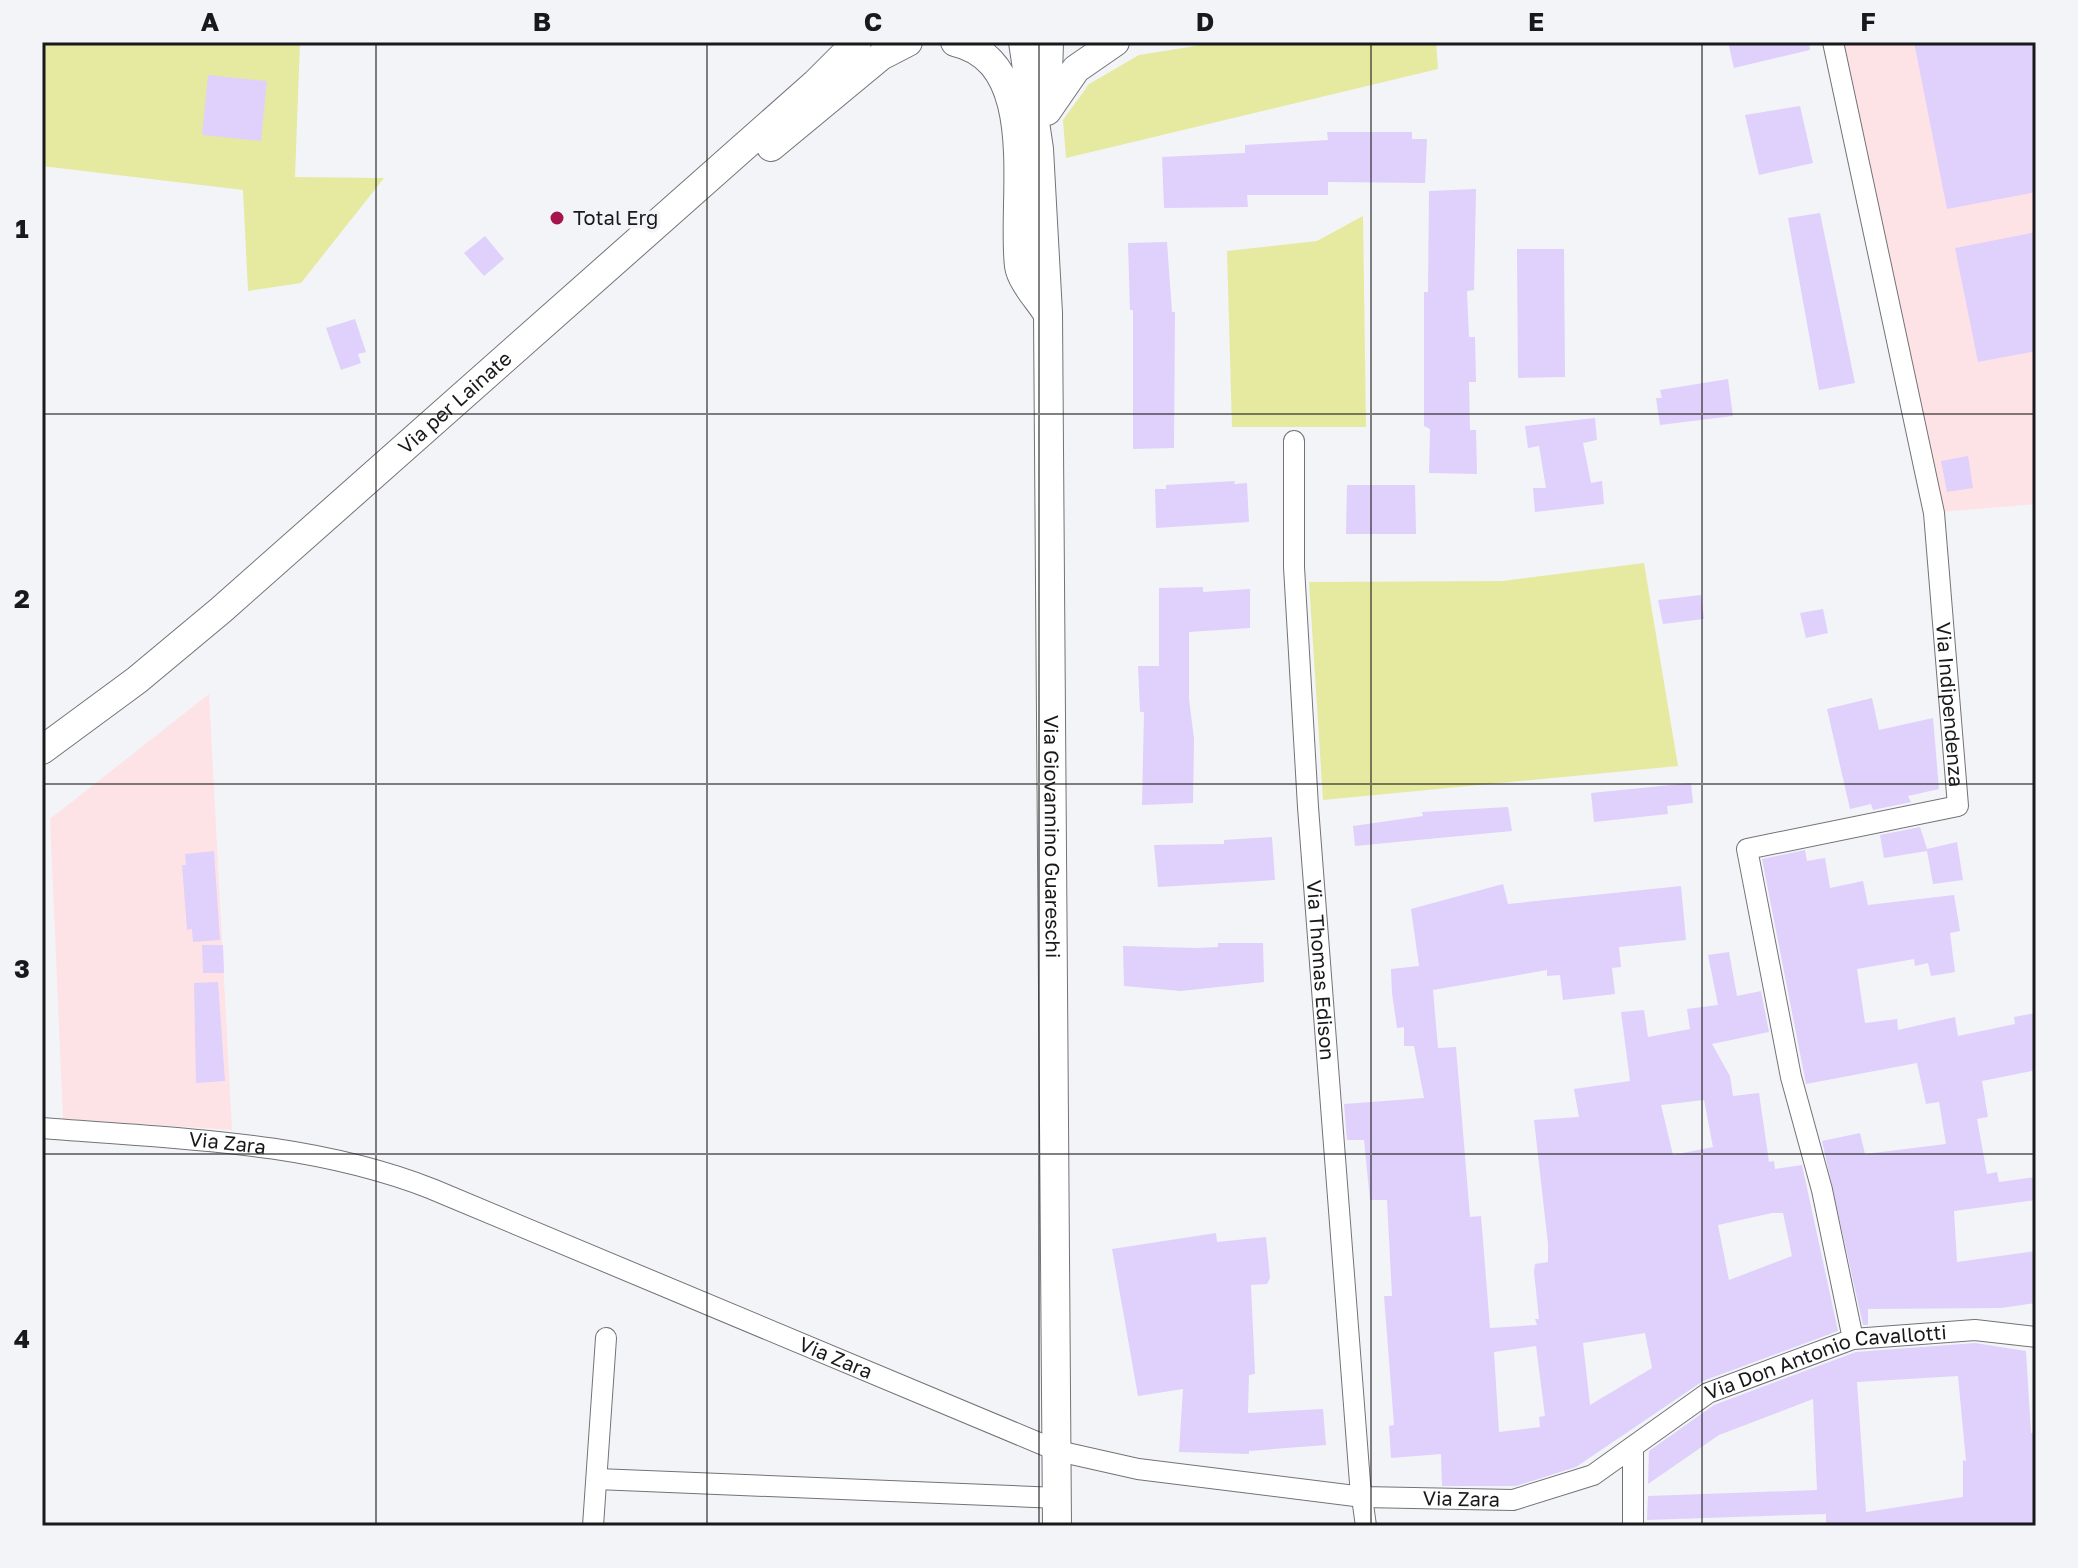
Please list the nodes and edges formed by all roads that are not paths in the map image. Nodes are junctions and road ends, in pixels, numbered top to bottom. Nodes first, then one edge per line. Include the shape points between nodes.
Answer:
1 (857, 42) edge
2 (908, 42) edge
3 (955, 42) edge
4 (1833, 42) edge
5 (1036, 44) edge
6 (1105, 49) edge
7 (1047, 111) junction
8 (1039, 149) junction
9 (632, 247) junction
10 (1048, 313) junction
11 (1294, 441) dead end
12 (42, 750) edge
13 (42, 1128) edge
14 (2036, 1337) edge
15 (606, 1338) dead end
16 (1853, 1339) junction
17 (1633, 1447) junction
18 (1058, 1451) junction
19 (597, 1479) junction
20 (1363, 1497) junction
21 (1058, 1498) junction
22 (593, 1526) edge
23 (1057, 1526) edge
24 (1366, 1526) edge
25 (1633, 1526) edge

1 - 9 street, Via per Lainate
2 - 9 street via 881,56 669,232
3 - 10 street via 974,46 1011,91 1019,269
4 - 16 street, Via Indipendenza via 1934,513 1958,806 1747,849 1791,1077 1822,1190
5 - 6 street
5 - 7 street
5 - 8 street
6 - 7 street via 1076,69
7 - 8 street
8 - 10 street, Via Giovannino Guareschi
9 - 12 street, Via per Lainate via 180,646
10 - 18 street, Via Giovannino Guareschi
11 - 20 street, Via Thomas Edison via 1294,567 1307,792
13 - 18 street, Via Zara via 282,1148 403,1177
14 - 16 street, Via Don Antonio Cavallotti via 1975,1330
15 - 19 street
16 - 17 street, Via Don Antonio Cavallotti via 1708,1393
17 - 20 street, Via Zara via 1593,1475 1513,1500
17 - 25 street
18 - 20 street, Via Zara via 1138,1469
18 - 21 street, Via Giovannino Guareschi
19 - 21 street
19 - 22 street
20 - 24 street, Via Thomas Edison
21 - 23 street, Via Giovannino Guareschi

